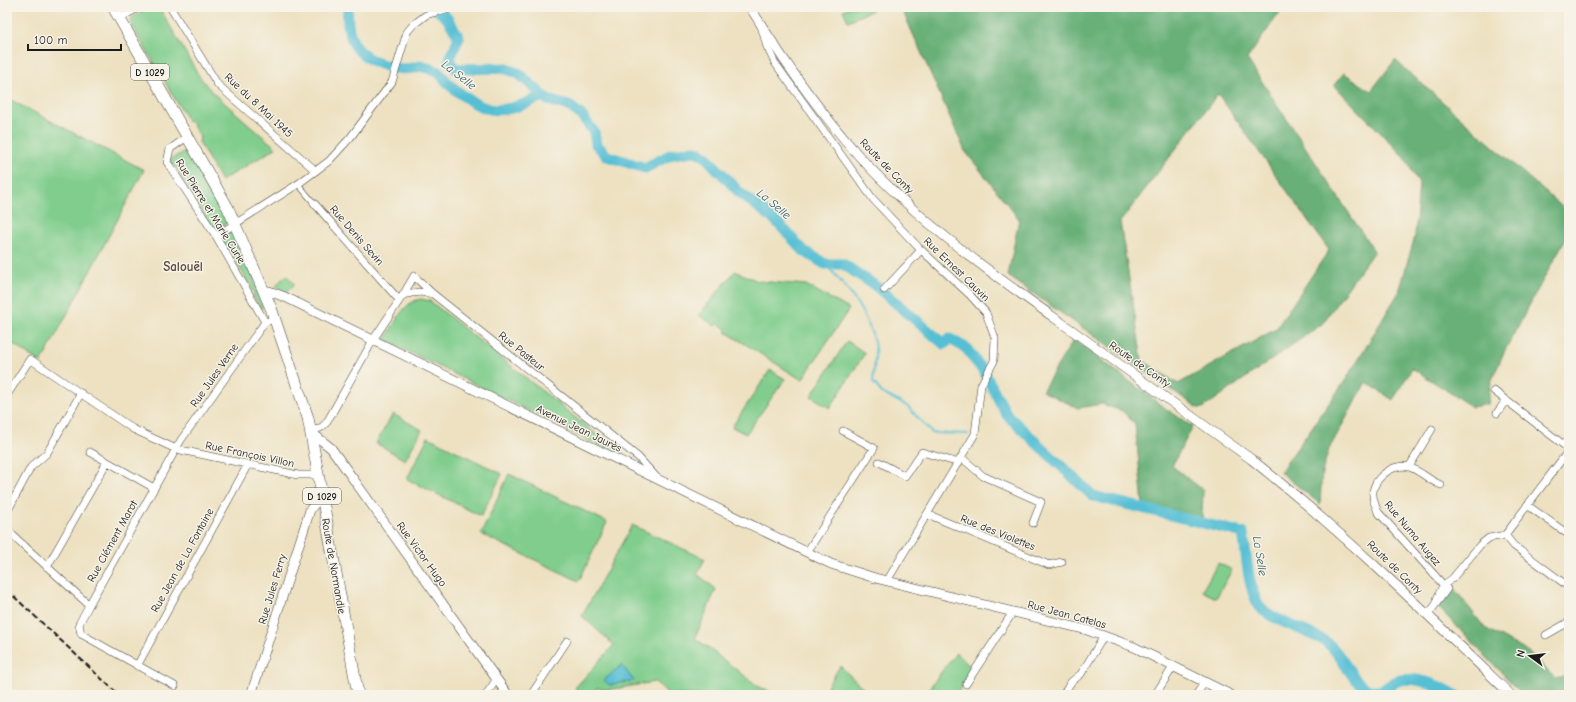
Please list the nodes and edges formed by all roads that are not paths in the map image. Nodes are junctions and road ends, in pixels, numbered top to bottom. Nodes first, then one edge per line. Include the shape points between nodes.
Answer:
1 (113, 7) edge
2 (140, 7) edge
3 (170, 7) edge
4 (750, 7) edge
5 (451, 8) edge
6 (120, 18) junction
7 (768, 42) junction
8 (188, 137) junction
9 (316, 171) junction
10 (298, 184) junction
11 (314, 203) joint
12 (235, 224) junction
13 (216, 236) junction
14 (921, 250) junction
15 (884, 290) dead end
16 (433, 294) junction
17 (266, 297) junction
18 (401, 298) junction
19 (270, 321) junction
20 (373, 340) junction
21 (10, 386) edge
22 (1494, 391) dead end
23 (81, 393) junction
24 (7, 395) edge
25 (1506, 400) junction
26 (1497, 413) dead end
27 (1432, 429) dead end
28 (843, 431) dead end
29 (311, 432) junction
30 (176, 449) junction
31 (1569, 449) edge
32 (629, 451) junction
33 (90, 452) dead end
34 (961, 460) junction
35 (107, 462) junction
36 (622, 462) junction
37 (879, 462) dead end
38 (247, 466) junction
39 (1409, 467) junction
40 (319, 475) junction
41 (659, 480) junction
42 (1441, 485) dead end
43 (154, 488) junction
44 (322, 494) junction
45 (1527, 505) junction
46 (7, 512) edge
47 (927, 514) junction
48 (1033, 523) dead end
49 (7, 530) edge
50 (1505, 534) junction
51 (1569, 536) edge
52 (807, 552) junction
53 (1062, 562) dead end
54 (48, 567) junction
55 (887, 581) junction
56 (1447, 585) junction
57 (1569, 587) edge
58 (89, 605) junction
59 (1013, 612) junction
60 (1428, 615) junction
61 (1569, 622) edge
62 (1546, 635) dead end
63 (1104, 636) junction
64 (567, 641) dead end
65 (137, 666) junction
66 (1174, 667) junction
67 (496, 680) junction
68 (1205, 682) junction
69 (966, 684) dead end
70 (175, 686) dead end
71 (251, 695) edge
72 (358, 695) edge
73 (486, 695) edge
74 (508, 695) edge
75 (531, 695) edge
76 (1062, 695) edge
77 (1155, 695) edge
78 (1196, 695) edge
79 (1231, 695) edge
80 (1511, 695) edge

1 - 6 main road, D 1029
2 - 6 street
3 - 9 street, Rue du 8 Mai 1945 via 222,89
4 - 7 street, Route de Conty
5 - 9 street via 432,12 420,19 407,32 395,74 385,93 350,138
6 - 8 main road, D 1029
7 - 14 street, Rue Ernest Cauvin via 775,63 873,199
7 - 60 street, Route de Conty via 859,156 931,225 979,264 1251,459 1355,546
8 - 12 main road, D 1029
8 - 13 street, Rue Pierre et Marie Curie via 170,149 167,162
9 - 10 street
10 - 11 street, Rue Denis Sevin
10 - 12 street
11 - 18 street, Rue Denis Sevin
12 - 13 street
12 - 17 main road, D 1029
13 - 19 street, Rue Pierre et Marie Curie
14 - 15 street
14 - 34 street, Rue Ernest Cauvin via 986,313 995,338 994,361 981,385 977,428
16 - 18 street via 419,292
16 - 18 street, Rue Pasteur via 414,276
16 - 32 street, Rue Pasteur
17 - 19 main road, Route de Normandie / D 1029
17 - 20 street, Avenue Jean Jaurès via 285,297
18 - 20 street
19 - 29 main road, Route de Normandie / D 1029 via 301,394
19 - 30 street, Rue Jules Verne
20 - 29 street via 326,422
20 - 36 street, Avenue Jean Jaurès
21 - 23 street, Rue François Villon via 30,359
21 - 24 street
22 - 25 street
23 - 30 street, Rue François Villon via 134,429
23 - 46 street via 47,453 31,467
25 - 26 street
25 - 31 street
27 - 39 street
28 - 52 street via 874,448
29 - 40 main road, Route de Normandie / D 1029
29 - 67 street, Rue Victor Hugo via 333,450
30 - 38 street, Rue François Villon
30 - 43 street, Rue Clément Marot
31 - 45 street
32 - 36 street
32 - 41 street, Rue Pasteur
33 - 35 street
34 - 37 street via 922,452 905,476
34 - 47 street, Rue Ernest Cauvin
34 - 48 street via 983,476 1040,502
35 - 43 street
35 - 54 street
36 - 41 street, Avenue Jean Jaurès
38 - 40 street, Rue François Villon via 306,477
38 - 65 street, Rue Jean de La Fontaine
39 - 42 street
39 - 56 street, Rue Numa Augez via 1392,469 1378,480 1373,492 1374,502 1378,512
40 - 44 main road, Route de Normandie / D 1029
41 - 52 street, Avenue Jean Jaurès
43 - 58 street, Rue Clément Marot
44 - 71 street, Rue Jules Ferry via 310,510
44 - 72 main road, Route de Normandie / D 1029
45 - 50 street
45 - 51 street
47 - 53 street, Rue des Violettes via 1049,564
47 - 55 street, Rue Ernest Cauvin
49 - 54 street
50 - 56 street via 1489,538 1480,545
50 - 57 street via 1514,546
52 - 55 street, Avenue Jean Jaurès via 837,566
54 - 58 street
55 - 59 street, Rue Jean Catelas
56 - 60 street
58 - 65 street, Rue Clément Marot via 80,624 81,634 129,659
59 - 63 street, Rue Jean Catelas
59 - 69 street
60 - 80 street, Route de Conty
61 - 62 street
63 - 66 street, Rue Jean Catelas via 1134,647
63 - 76 street via 1081,674 1071,682
64 - 75 street
65 - 70 street
66 - 68 street, Rue Jean Catelas
66 - 77 street
67 - 73 street
67 - 74 street, Rue Victor Hugo
68 - 78 street
68 - 79 street, Rue Jean Catelas

